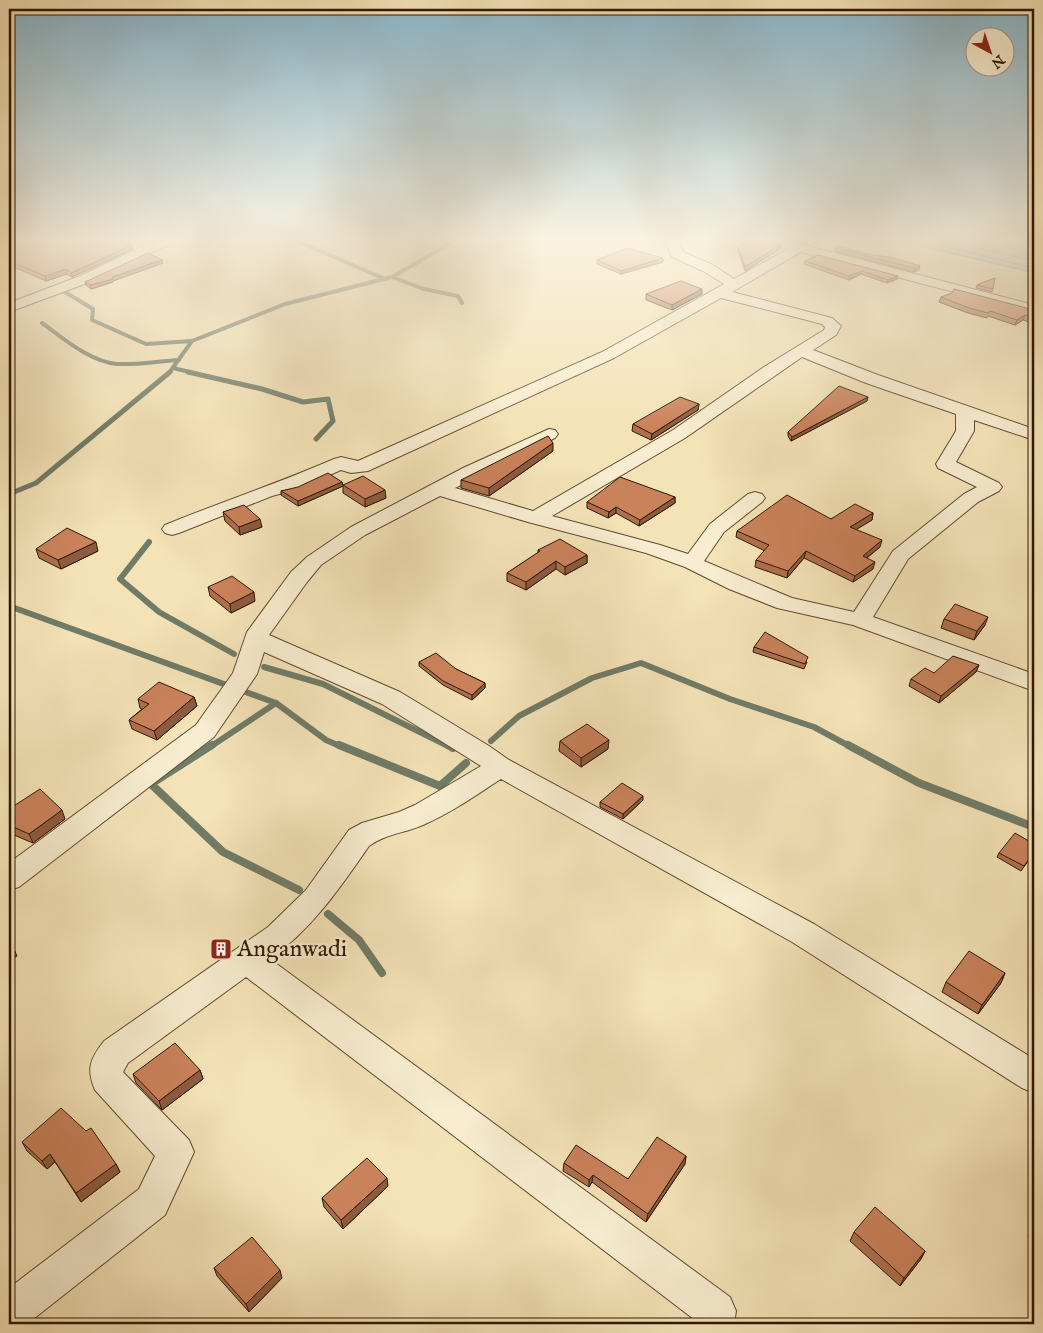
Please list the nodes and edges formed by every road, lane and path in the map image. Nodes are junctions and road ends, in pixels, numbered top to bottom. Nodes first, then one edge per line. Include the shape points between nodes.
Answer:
1 (24, 302) edge
2 (703, 302) edge
3 (768, 302) edge
4 (1008, 302) edge
5 (9, 308) edge
6 (1034, 309) edge
7 (800, 351) junction
8 (965, 411) junction
9 (549, 434) edge
10 (1034, 434) edge
11 (438, 489) junction
12 (755, 498) dead end
13 (535, 518) junction
14 (172, 528) dead end
15 (692, 563) junction
16 (860, 620) junction
17 (257, 638) junction
18 (1034, 683) edge
19 (500, 767) junction
20 (9, 879) edge
21 (246, 960) junction
22 (1034, 1076) edge
23 (9, 1313) edge
24 (714, 1324) edge

1 - 5 street
2 - 14 street via 608,355 361,467 341,463 291,485
3 - 7 street via 827,321 832,326 831,332
4 - 6 street
7 - 8 street
7 - 13 street via 679,434
8 - 10 street
8 - 16 street via 965,431 945,464 992,487 971,498 900,555
9 - 11 street
11 - 13 street
11 - 17 street via 358,531 314,561 258,632
12 - 15 street via 717,528
13 - 15 street via 636,544
15 - 16 street via 785,603
16 - 18 street
17 - 19 street via 391,698
17 - 20 street via 239,683 205,731
19 - 21 street via 414,818 367,832 359,838 303,913
19 - 22 street via 803,933
21 - 23 street via 116,1052 107,1063 106,1079 176,1152 152,1202
21 - 24 street via 716,1311

